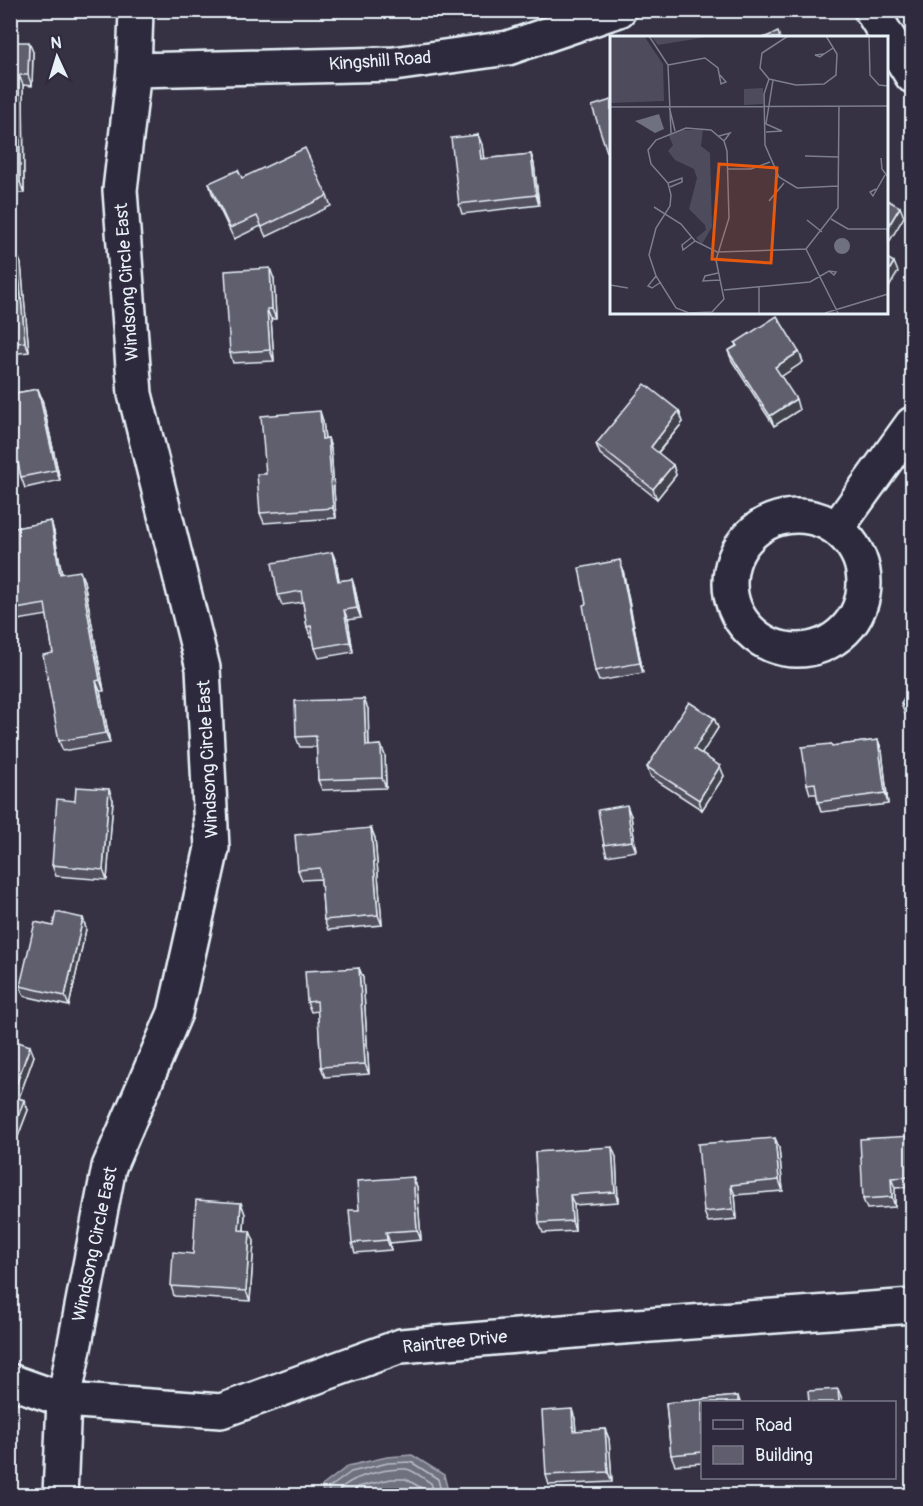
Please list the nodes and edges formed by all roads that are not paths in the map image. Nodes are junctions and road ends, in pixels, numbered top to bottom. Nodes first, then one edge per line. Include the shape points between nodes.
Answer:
1 (136, 10) edge
2 (619, 10) edge
3 (871, 10) edge
4 (134, 70) junction
5 (912, 76) edge
6 (912, 424) edge
7 (837, 528) junction
8 (912, 1306) edge
9 (10, 1381) edge
10 (64, 1400) junction
11 (60, 1496) edge

1 - 4 street, Windsong Circle East
2 - 4 street, Kingshill Road via 508,48 394,64
3 - 5 street
4 - 10 street, Windsong Circle East via 120,190 135,394 203,668 212,848 175,1012 109,1167
6 - 7 street
7 - 7 street via 816,519 793,516 771,521 751,533 737,552 730,573 731,596 739,618 754,635 774,646 795,650 826,643 851,623 861,604 861,562 852,543
8 - 10 street, Raintree Drive via 401,1346 221,1411
9 - 10 street, Raintree Drive
10 - 11 street, Windsong Circle East

